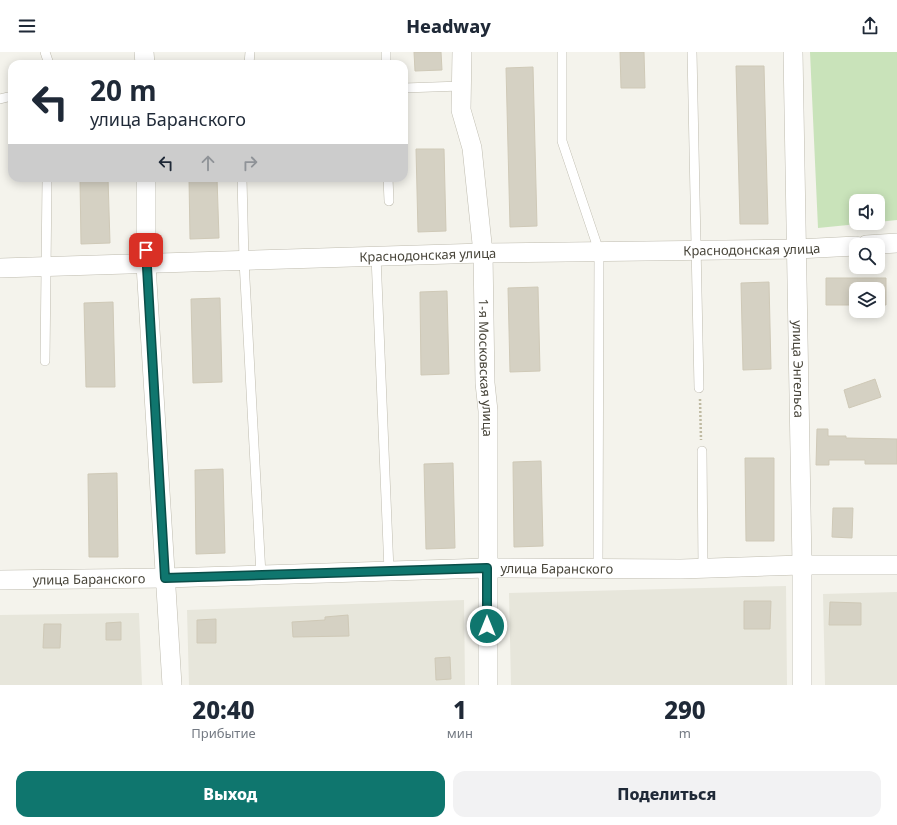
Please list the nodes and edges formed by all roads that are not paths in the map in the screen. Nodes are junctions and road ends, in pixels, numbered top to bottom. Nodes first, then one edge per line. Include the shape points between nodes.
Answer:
1 (462, 52) edge
2 (562, 52) edge
3 (692, 52) edge
4 (793, 52) edge
5 (461, 86) junction
6 (408, 88) edge
7 (47, 182) edge
8 (146, 182) edge
9 (242, 182) edge
10 (388, 182) edge
11 (389, 201) dead end
12 (897, 243) edge
13 (885, 244) edge
14 (849, 246) edge
15 (697, 250) junction
16 (797, 250) junction
17 (599, 252) junction
18 (483, 253) junction
19 (376, 256) junction
20 (244, 261) junction
21 (146, 264) junction
22 (46, 267) junction
23 (0, 268) edge
24 (45, 361) dead end
25 (699, 388) road end
26 (702, 451) road end
27 (802, 565) junction
28 (897, 565) edge
29 (487, 568) junction
30 (703, 568) junction
31 (598, 569) junction
32 (389, 571) junction
33 (261, 575) junction
34 (165, 578) junction
35 (0, 580) edge
36 (172, 685) edge
37 (488, 685) edge
38 (802, 685) edge

1 - 5 street, 1-я Московская улица
2 - 17 lane via 562,141
3 - 15 lane
4 - 16 street, улица Энгельса
5 - 6 lane
5 - 18 street, 1-я Московская улица via 461,110 472,148
7 - 22 lane
8 - 21 street
9 - 20 lane
10 - 11 lane
12 - 13 street
14 - 16 street, Краснодонская улица
15 - 16 street, Краснодонская улица
15 - 17 street, Краснодонская улица
15 - 25 lane
16 - 27 street, улица Энгельса
17 - 18 street, Краснодонская улица
17 - 31 lane
18 - 19 street, Краснодонская улица
18 - 29 street, 1-я Московская улица via 485,383 488,411
19 - 20 street, Краснодонская улица
19 - 32 lane
20 - 21 street, Краснодонская улица
20 - 33 lane
21 - 22 street, Краснодонская улица
21 - 34 street
22 - 23 street, Краснодонская улица
22 - 24 lane
26 - 30 lane
27 - 28 street, улица Баранского
27 - 30 street, улица Баранского
27 - 38 street, улица Энгельса
29 - 31 street, улица Баранского
29 - 32 street, улица Баранского
29 - 37 street, 1-я Московская улица
30 - 31 street, улица Баранского
32 - 33 street, улица Баранского
33 - 34 street, улица Баранского
34 - 35 street, улица Баранского
34 - 36 street

